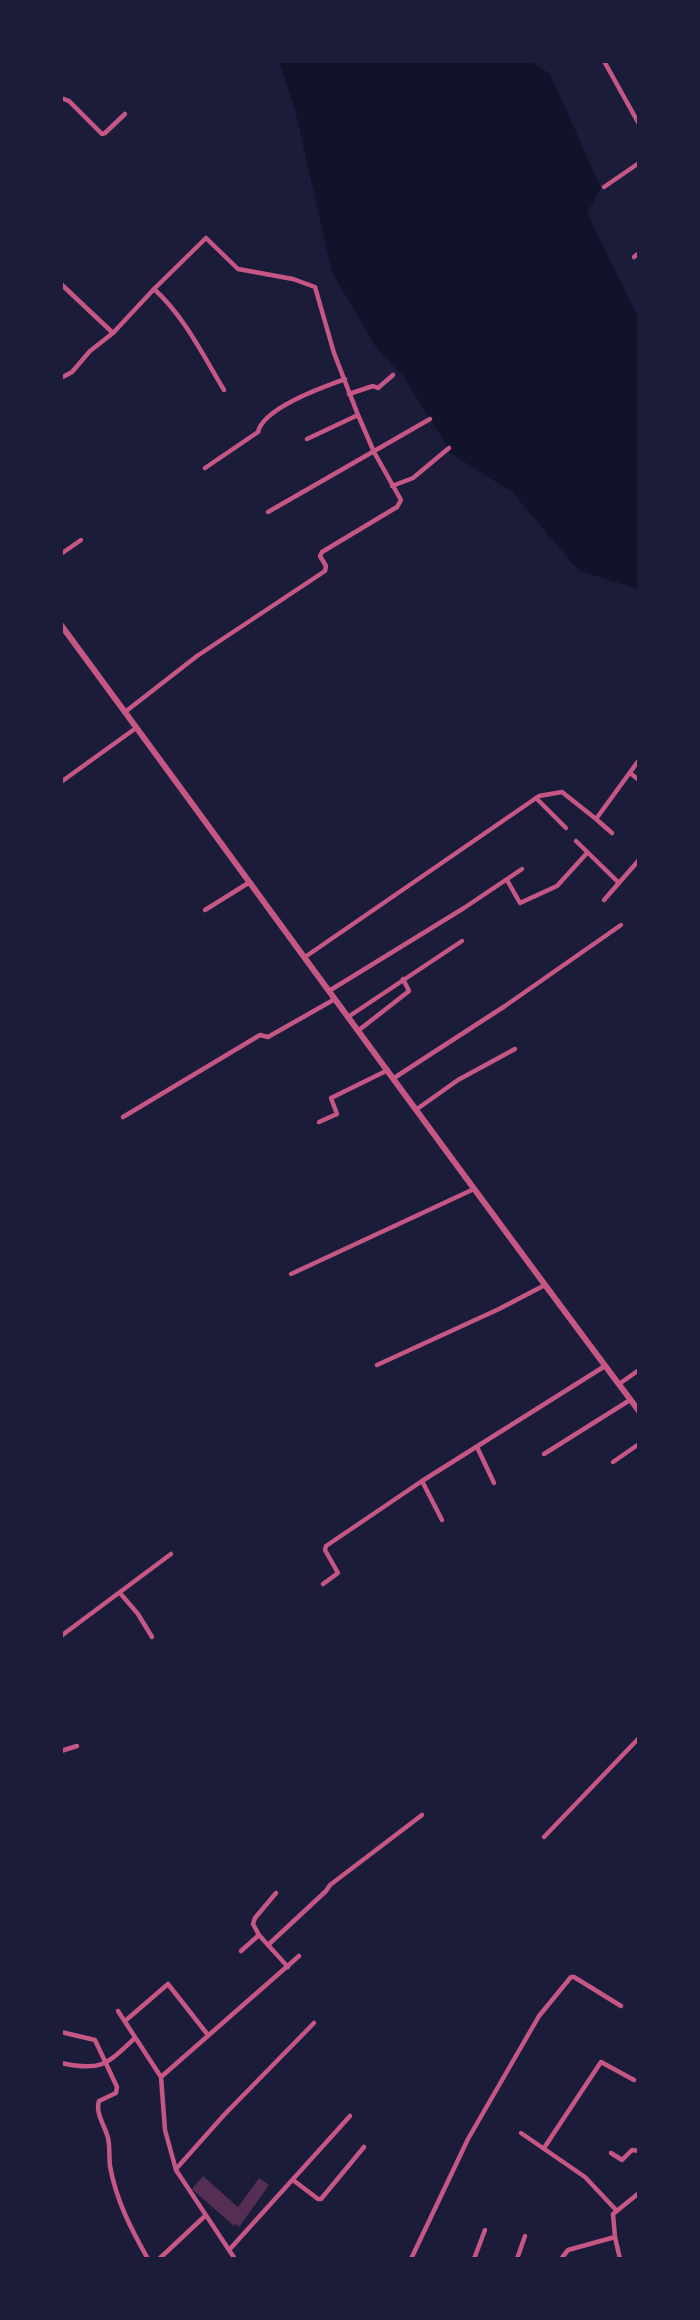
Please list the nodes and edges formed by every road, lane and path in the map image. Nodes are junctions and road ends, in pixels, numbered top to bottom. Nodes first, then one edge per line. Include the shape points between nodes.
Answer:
1 (604, 61) edge
2 (61, 98) edge
3 (125, 114) dead end
4 (638, 120) edge
5 (639, 163) edge
6 (604, 187) dead end
7 (61, 284) edge
8 (154, 289) junction
9 (113, 333) junction
10 (393, 375) dead end
11 (61, 378) edge
12 (345, 379) junction
13 (224, 390) dead end
14 (349, 394) junction
15 (358, 415) junction
16 (430, 419) dead end
17 (307, 439) dead end
18 (449, 448) dead end
19 (374, 452) junction
20 (205, 468) dead end
21 (392, 485) junction
22 (268, 512) dead end
23 (81, 540) dead end
24 (61, 554) edge
25 (62, 628) edge
26 (124, 713) junction
27 (136, 728) junction
28 (639, 760) edge
29 (630, 773) junction
30 (639, 780) edge
31 (61, 782) edge
32 (536, 798) junction
33 (596, 819) junction
34 (566, 828) dead end
35 (612, 833) dead end
36 (576, 841) dead end
37 (587, 853) junction
38 (639, 860) edge
39 (522, 869) dead end
40 (507, 880) junction
41 (250, 882) junction
42 (619, 883) junction
43 (604, 900) dead end
44 (205, 910) dead end
45 (621, 925) dead end
46 (462, 941) dead end
47 (304, 957) junction
48 (403, 979) junction
49 (329, 991) junction
50 (335, 999) junction
51 (348, 1017) junction
52 (359, 1030) junction
53 (515, 1049) dead end
54 (388, 1069) junction
55 (394, 1078) junction
56 (417, 1109) junction
57 (123, 1117) dead end
58 (319, 1122) dead end
59 (474, 1189) junction
60 (291, 1274) dead end
61 (545, 1284) junction
62 (377, 1365) dead end
63 (605, 1366) junction
64 (639, 1370) edge
65 (618, 1385) junction
66 (630, 1400) junction
67 (639, 1412) edge
68 (639, 1444) edge
69 (477, 1447) junction
70 (544, 1454) dead end
71 (614, 1462) dead end
72 (422, 1481) junction
73 (494, 1483) dead end
74 (442, 1520) dead end
75 (172, 1554) dead end
76 (323, 1584) dead end
77 (120, 1592) junction
78 (61, 1636) edge
79 (152, 1637) dead end
80 (639, 1738) edge
81 (77, 1746) dead end
82 (61, 1751) edge
83 (422, 1815) dead end
84 (544, 1837) dead end
85 (276, 1893) dead end
86 (259, 1935) junction
87 (268, 1945) junction
88 (241, 1951) dead end
89 (299, 1956) dead end
90 (288, 1968) junction
91 (621, 2006) dead end
92 (118, 2011) dead end
93 (125, 2021) junction
94 (314, 2023) dead end
95 (61, 2032) edge
96 (208, 2035) junction
97 (135, 2038) junction
98 (61, 2063) edge
99 (107, 2064) junction
100 (161, 2077) junction
101 (634, 2080) dead end
102 (350, 2116) dead end
103 (522, 2133) dead end
104 (364, 2147) dead end
105 (544, 2148) junction
106 (639, 2151) edge
107 (611, 2153) dead end
108 (176, 2170) junction
109 (293, 2180) junction
110 (639, 2193) edge
111 (617, 2211) junction
112 (206, 2215) junction
113 (485, 2230) dead end
114 (525, 2236) dead end
115 (615, 2237) junction
116 (229, 2250) junction
117 (148, 2259) edge
118 (159, 2259) edge
119 (234, 2259) edge
120 (411, 2259) edge
121 (474, 2259) edge
122 (517, 2259) edge
123 (561, 2259) edge
124 (620, 2259) edge

1 - 4 street
2 - 3 street via 102,134
5 - 6 street
7 - 9 street
8 - 9 street
8 - 12 street via 206,238 238,269 311,285
8 - 13 street via 183,323
9 - 11 street
10 - 14 street via 378,388
12 - 14 street
12 - 20 street via 276,411 260,424 258,432
14 - 15 street
15 - 17 street
15 - 19 street
16 - 19 street
18 - 21 street via 413,478
19 - 21 street
19 - 22 street
21 - 26 street via 401,500 397,507 322,552 325,571 197,656
23 - 24 street
25 - 26 street
26 - 27 street
27 - 31 street
27 - 41 street
28 - 29 street
29 - 30 street
29 - 33 street
32 - 33 street via 562,792
32 - 34 street
32 - 47 street
33 - 35 street
36 - 37 street
37 - 40 street via 557,886 520,903
37 - 42 street
38 - 42 street
39 - 40 street
40 - 49 street
41 - 44 street
41 - 47 street
42 - 43 street
45 - 55 street
46 - 48 street
47 - 49 street
48 - 51 street
48 - 52 street via 409,991
49 - 50 street
50 - 51 street
50 - 57 street via 268,1037 260,1035
51 - 52 street
52 - 54 street
53 - 56 street
54 - 55 street
54 - 58 street via 331,1098 337,1114
55 - 56 street
56 - 59 street
59 - 60 street
59 - 61 street
61 - 62 street
61 - 63 street
63 - 65 street
63 - 69 street
64 - 65 street
65 - 66 street
66 - 67 street
66 - 70 street
68 - 71 street
69 - 72 street
69 - 73 street
72 - 74 street
72 - 76 street via 326,1546 338,1573
75 - 77 street
77 - 78 street
77 - 79 street
80 - 84 street
81 - 82 street
83 - 87 street via 330,1885
85 - 86 street via 253,1922
86 - 87 street
86 - 88 street
87 - 90 street
89 - 90 street
90 - 96 street
91 - 120 street via 571,1977 539,2016 468,2139
92 - 93 street
93 - 96 street via 168,1984
93 - 97 street
94 - 108 street
95 - 99 street via 95,2040
96 - 100 street
97 - 99 street
97 - 100 street
98 - 99 street via 83,2067
99 - 117 street via 118,2091 99,2101 98,2109 108,2138 117,2196
100 - 108 street via 165,2130
101 - 105 street via 601,2062
102 - 109 street
103 - 105 street
104 - 109 street via 321,2199
105 - 111 street via 589,2180
106 - 107 street via 632,2150 622,2160
108 - 112 street
109 - 116 street
110 - 111 street
111 - 115 street via 612,2216
112 - 116 street
112 - 118 street
113 - 121 street
114 - 122 street
115 - 123 street via 568,2250
115 - 124 street
116 - 119 street

